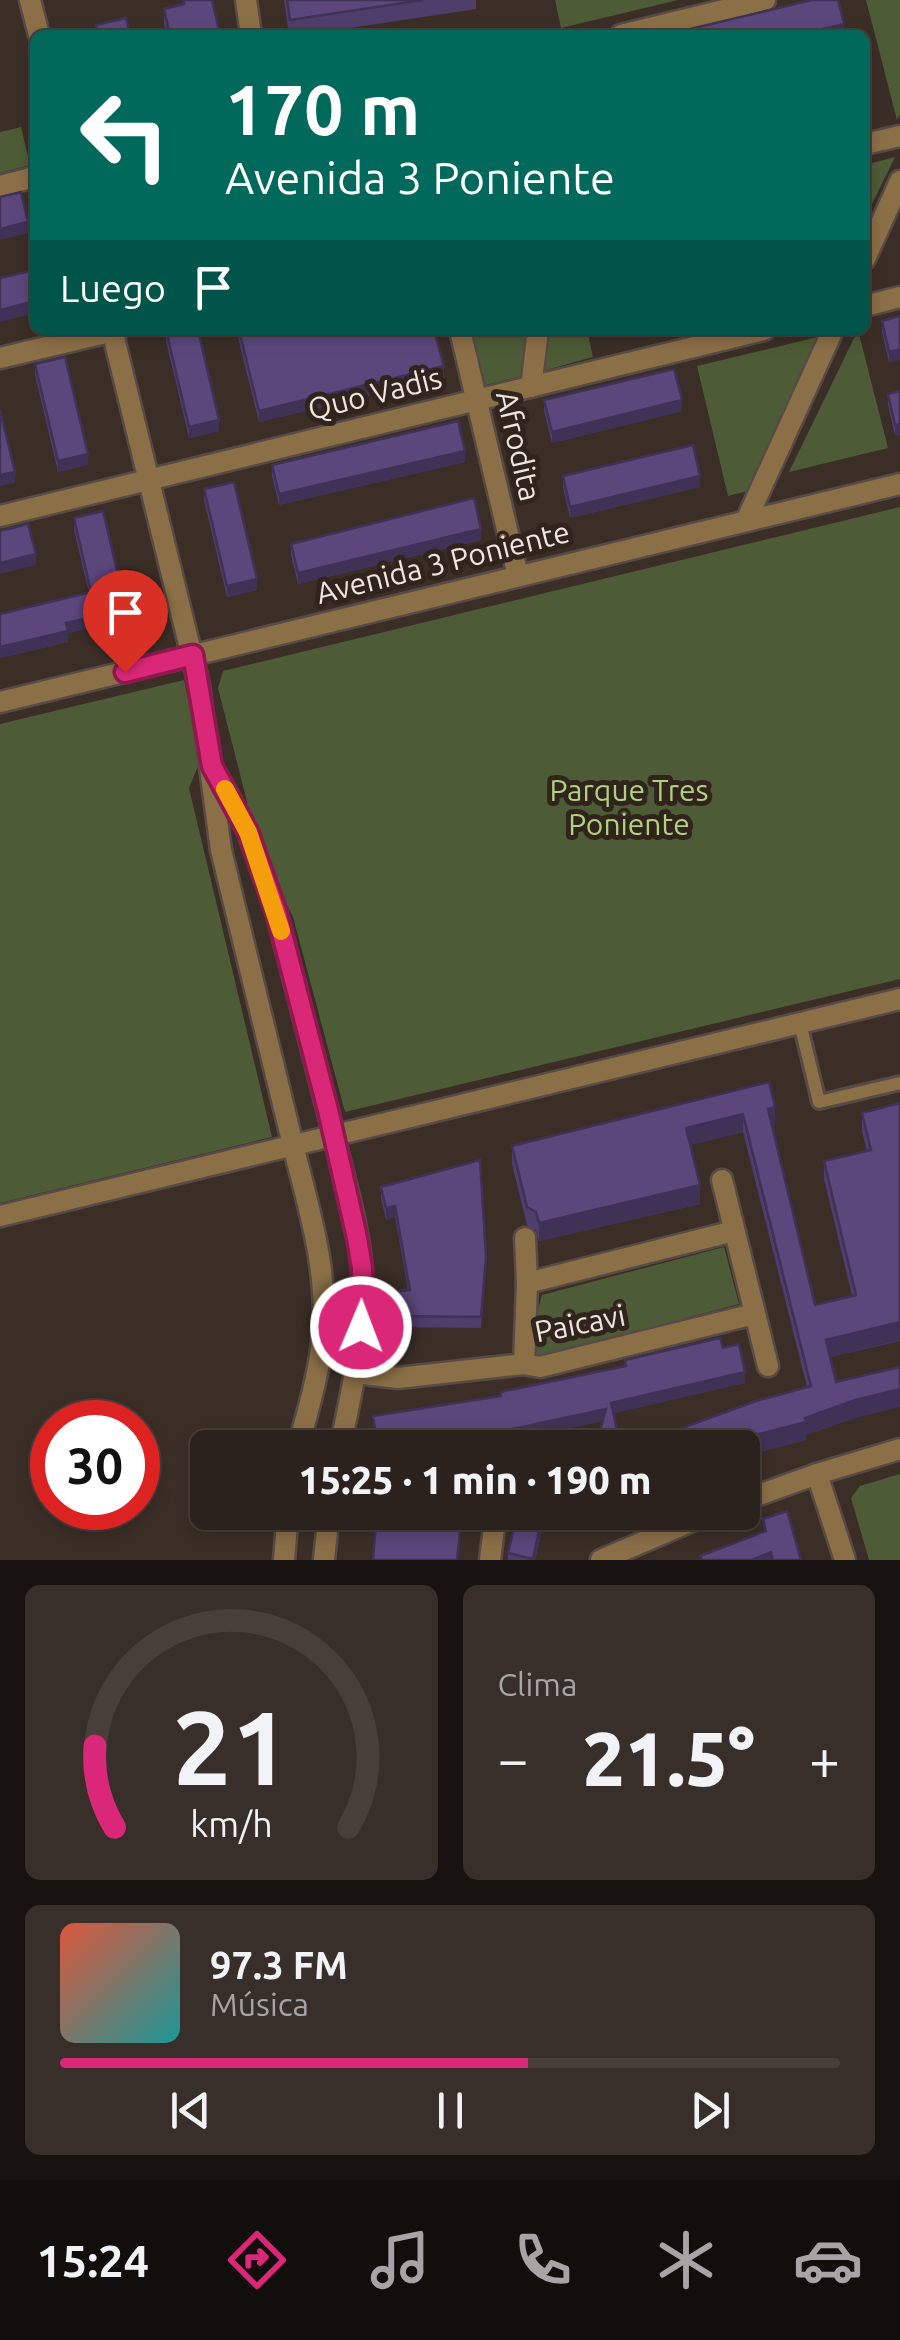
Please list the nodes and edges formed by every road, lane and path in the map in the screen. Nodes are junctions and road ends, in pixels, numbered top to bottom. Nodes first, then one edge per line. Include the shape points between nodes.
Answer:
1 (30, 0) edge
2 (246, 0) edge
3 (765, 0) edge
4 (37, 30) edge
5 (250, 30) edge
6 (642, 30) edge
7 (900, 136) edge
8 (870, 143) edge
9 (30, 178) edge
10 (900, 181) edge
11 (0, 186) edge
12 (870, 247) edge
13 (900, 297) edge
14 (870, 305) edge
15 (94, 335) edge
16 (115, 335) edge
17 (461, 335) edge
18 (537, 335) edge
19 (744, 335) edge
20 (830, 335) edge
21 (0, 358) edge
22 (531, 387) junction
23 (477, 400) junction
24 (149, 480) junction
25 (900, 484) edge
26 (0, 516) edge
27 (746, 521) junction
28 (518, 576) junction
29 (193, 655) junction
30 (0, 702) edge
31 (212, 766) junction
32 (900, 999) edge
33 (800, 1023) junction
34 (900, 1083) edge
35 (334, 1136) junction
36 (293, 1146) junction
37 (722, 1180) dead end
38 (0, 1216) edge
39 (734, 1231) junction
40 (525, 1238) dead end
41 (527, 1283) junction
42 (754, 1314) junction
43 (524, 1364) junction
44 (768, 1366) dead end
45 (356, 1373) junction
46 (303, 1430) edge
47 (344, 1430) edge
48 (900, 1449) edge
49 (817, 1474) junction
50 (760, 1495) edge
51 (286, 1530) edge
52 (327, 1530) edge
53 (494, 1530) edge
54 (671, 1530) edge
55 (284, 1560) edge
56 (324, 1560) edge
57 (490, 1560) edge
58 (601, 1560) edge
59 (845, 1560) edge

1 - 4 street
2 - 5 street
3 - 6 street
7 - 8 street
9 - 11 street
10 - 12 street
13 - 14 street
15 - 21 street
16 - 24 street
17 - 23 street, Afrodita
18 - 22 street
19 - 22 street, Quo Vadis
20 - 27 street
22 - 23 street, Quo Vadis
23 - 24 street, Quo Vadis
23 - 28 street, Afrodita
24 - 26 street, Quo Vadis
24 - 29 street
25 - 27 street, Avenida 3 Poniente
27 - 28 street, Avenida 3 Poniente
28 - 29 street, Avenida 3 Poniente
29 - 30 street, Avenida 3 Poniente
29 - 31 street
31 - 35 street via 248,832 276,911
31 - 36 street via 222,850
32 - 33 street
33 - 34 lane via 819,1102
33 - 35 street
35 - 36 street
35 - 45 street via 362,1268
36 - 38 street
36 - 46 street via 324,1308
37 - 39 street
39 - 41 street
39 - 42 street
40 - 41 street
41 - 43 street
42 - 43 street, Paicavi via 540,1367
42 - 44 street
43 - 45 street, Paicavi via 398,1378
45 - 47 street
48 - 49 street
49 - 50 street
49 - 59 street
51 - 55 street
52 - 56 street
53 - 57 street
54 - 58 street

